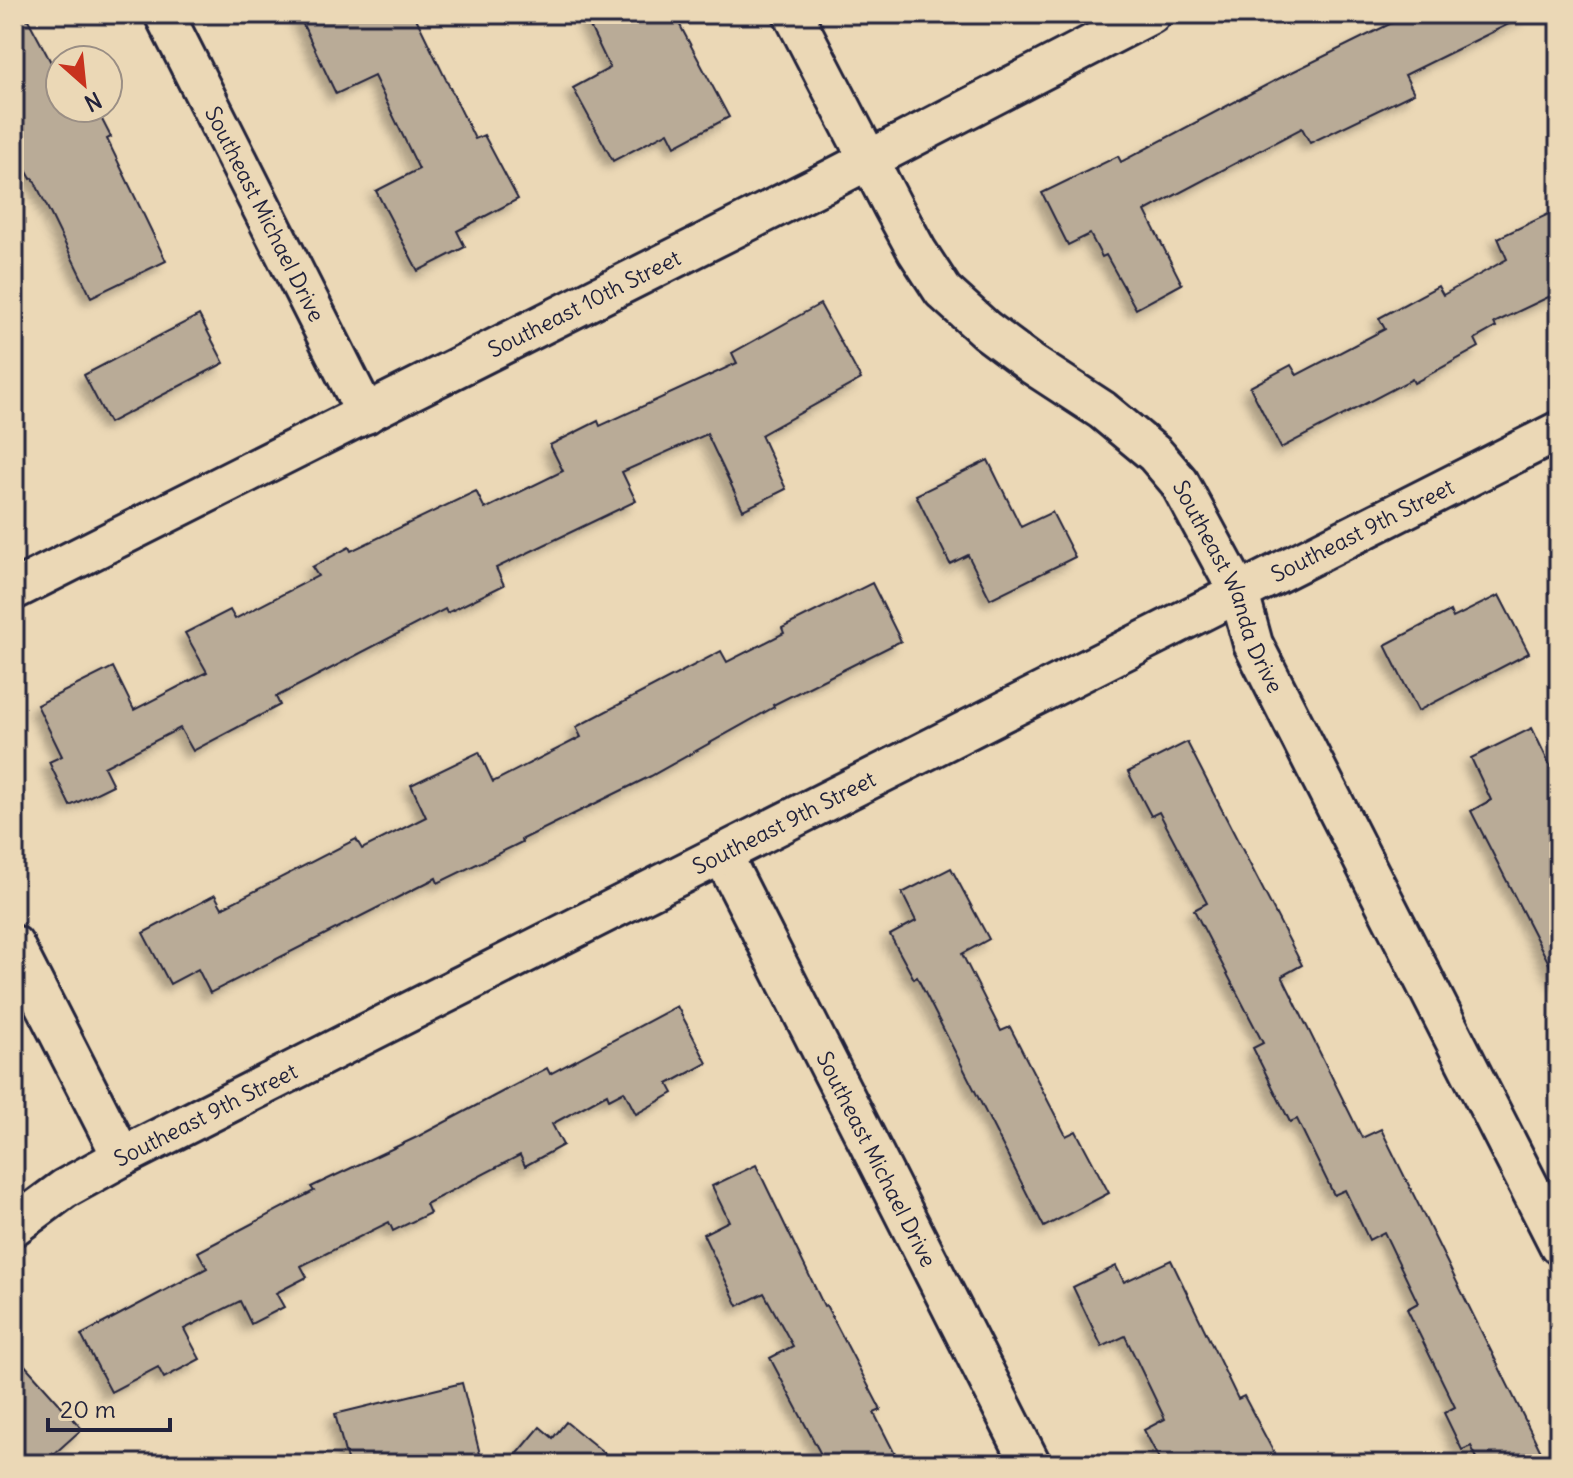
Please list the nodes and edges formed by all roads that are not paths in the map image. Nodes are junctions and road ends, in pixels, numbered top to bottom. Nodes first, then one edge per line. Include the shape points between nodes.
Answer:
1 (164, 14) edge
2 (793, 14) edge
3 (1151, 14) edge
4 (868, 160) junction
5 (366, 414) junction
6 (1559, 431) edge
7 (14, 590) edge
8 (1239, 593) junction
9 (722, 854) junction
10 (14, 945) edge
11 (122, 1157) junction
12 (14, 1226) edge
13 (1559, 1245) edge
14 (1031, 1464) edge

1 - 5 street, Southeast Michael Drive
2 - 4 street, Southeast Wanda Drive
3 - 4 street, Southeast 10th Street
4 - 5 street, Southeast 10th Street
4 - 8 street, Southeast Wanda Drive via 943,291 986,330 1102,410 1155,454 1179,482
5 - 7 street, Southeast 10th Street
6 - 8 street, Southeast 9th Street
8 - 9 street, Southeast 9th Street
8 - 13 street, Southeast Wanda Drive via 1253,644
9 - 11 street, Southeast 9th Street
9 - 14 street, Southeast Michael Drive
10 - 11 street
11 - 12 street, Southeast 9th Street via 64,1189

